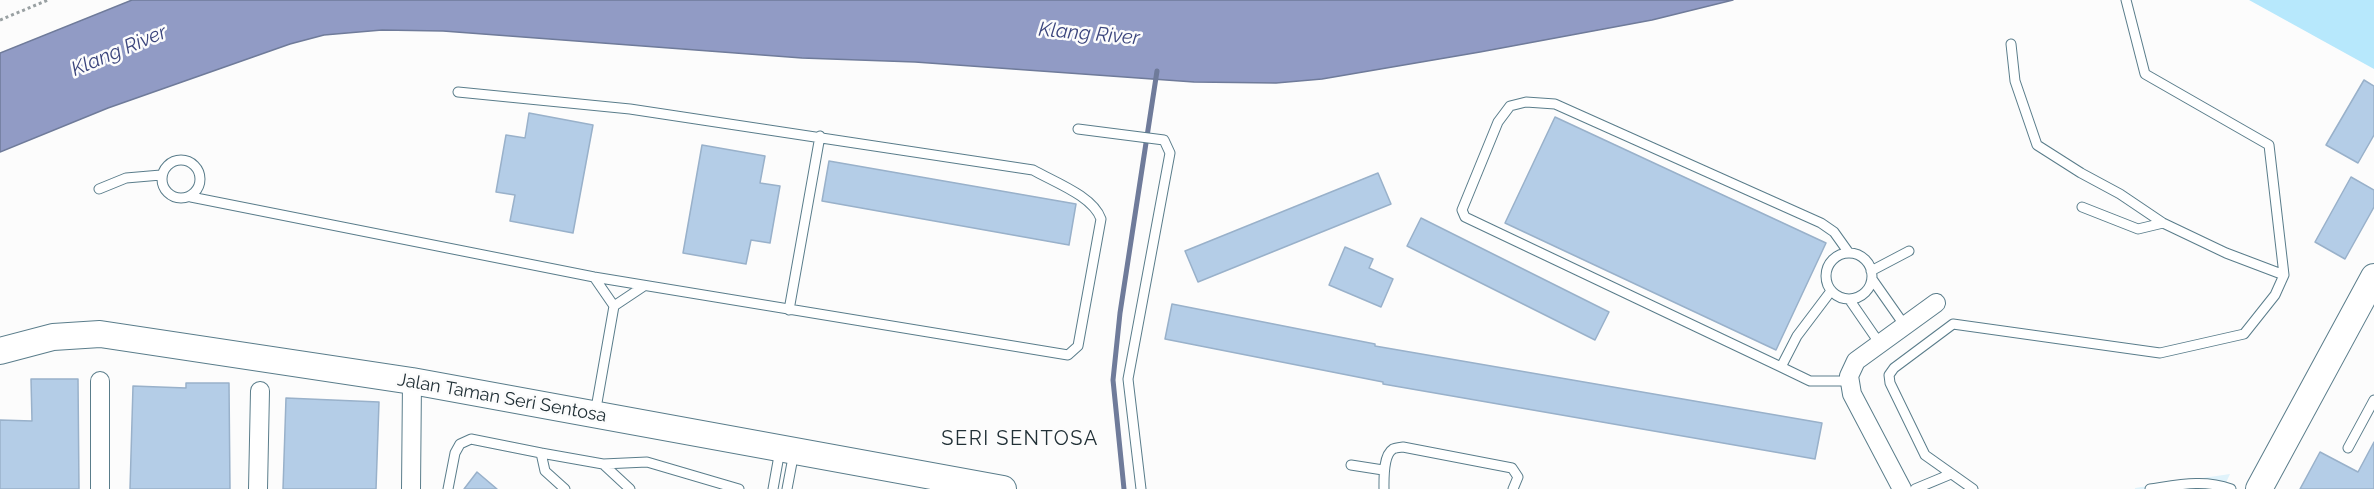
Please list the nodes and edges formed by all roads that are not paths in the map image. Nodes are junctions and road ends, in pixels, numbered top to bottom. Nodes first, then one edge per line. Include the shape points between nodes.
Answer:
1 (2126, 0) edge
2 (2011, 44) dead end
3 (458, 92) dead end
4 (1078, 129) dead end
5 (820, 136) junction
6 (162, 175) junction
7 (99, 189) dead end
8 (191, 197) junction
9 (2082, 207) dead end
10 (2163, 223) junction
11 (1909, 251) dead end
12 (1849, 253) junction
13 (1871, 275) junction
14 (2284, 275) junction
15 (594, 277) junction
16 (2374, 277) edge
17 (644, 286) junction
18 (1831, 291) junction
19 (1850, 299) junction
20 (1936, 303) dead end
21 (614, 306) junction
22 (789, 310) junction
23 (1905, 326) junction
24 (1880, 344) junction
25 (0, 351) edge
26 (1781, 367) junction
27 (100, 381) dead end
28 (412, 381) junction
29 (1850, 381) junction
30 (260, 390) dead end
31 (2374, 400) edge
32 (594, 415) junction
33 (787, 448) junction
34 (2349, 448) dead end
35 (541, 453) junction
36 (603, 464) junction
37 (1352, 465) dead end
38 (1383, 470) junction
39 (1951, 474) junction
40 (2216, 486) edge
41 (100, 489) edge
42 (258, 489) edge
43 (411, 489) edge
44 (448, 489) edge
45 (565, 489) edge
46 (630, 489) edge
47 (739, 489) edge
48 (773, 489) edge
49 (787, 489) edge
50 (1003, 489) edge
51 (1141, 489) edge
52 (1384, 489) edge
53 (1512, 489) edge
54 (1902, 489) edge
55 (1915, 489) edge
56 (1973, 489) edge
57 (2150, 489) edge
58 (2231, 489) edge
59 (2259, 489) edge

1 - 14 lane via 2145,74 2270,145
2 - 10 lane via 2015,81 2037,145
3 - 5 lane via 630,109
4 - 51 lane via 1164,140 1170,153 1128,379
5 - 22 lane
5 - 22 lane via 1033,170 1087,200 1101,219 1078,346 1068,355
6 - 7 lane via 126,178
6 - 8 lane via 164,189 174,198
6 - 8 lane via 169,164 182,159 195,165 201,177 198,190
8 - 15 lane
9 - 10 lane via 2138,229
10 - 14 lane
11 - 13 lane
12 - 13 lane via 1863,258
12 - 18 lane via 1829,263 1826,278
12 - 26 lane via 1834,232 1821,223 1555,104 1526,102 1510,106 1498,122 1465,199 1465,217
13 - 19 lane via 1865,292
13 - 23 lane
14 - 39 lane via 2275,295 2244,334 2160,353 1953,324 1889,375 1925,455
15 - 17 lane
15 - 21 lane
16 - 59 main road
17 - 21 lane
17 - 22 lane
18 - 19 lane
18 - 26 lane via 1797,336
19 - 24 lane
20 - 23 street
21 - 32 lane
23 - 24 street
24 - 29 street via 1856,361
25 - 28 main road, Jalan Taman Seri Sentosa via 53,337 100,334
26 - 29 lane via 1810,381
27 - 41 street
28 - 32 main road, Jalan Taman Seri Sentosa
28 - 43 street
29 - 54 street via 1852,394
30 - 42 street
31 - 34 lane
32 - 33 main road, Jalan Taman Seri Sentosa
33 - 48 lane
33 - 49 lane
33 - 50 main road, Jalan Taman Seri Sentosa
35 - 36 lane
35 - 44 lane via 471,439 460,444 455,453
35 - 45 lane via 545,471
36 - 46 lane
36 - 47 lane via 647,462
37 - 38 lane
38 - 52 lane
38 - 53 lane via 1390,451 1403,447 1512,468 1518,477
39 - 55 lane
39 - 56 lane
40 - 57 lane via 2197,482
40 - 58 lane

